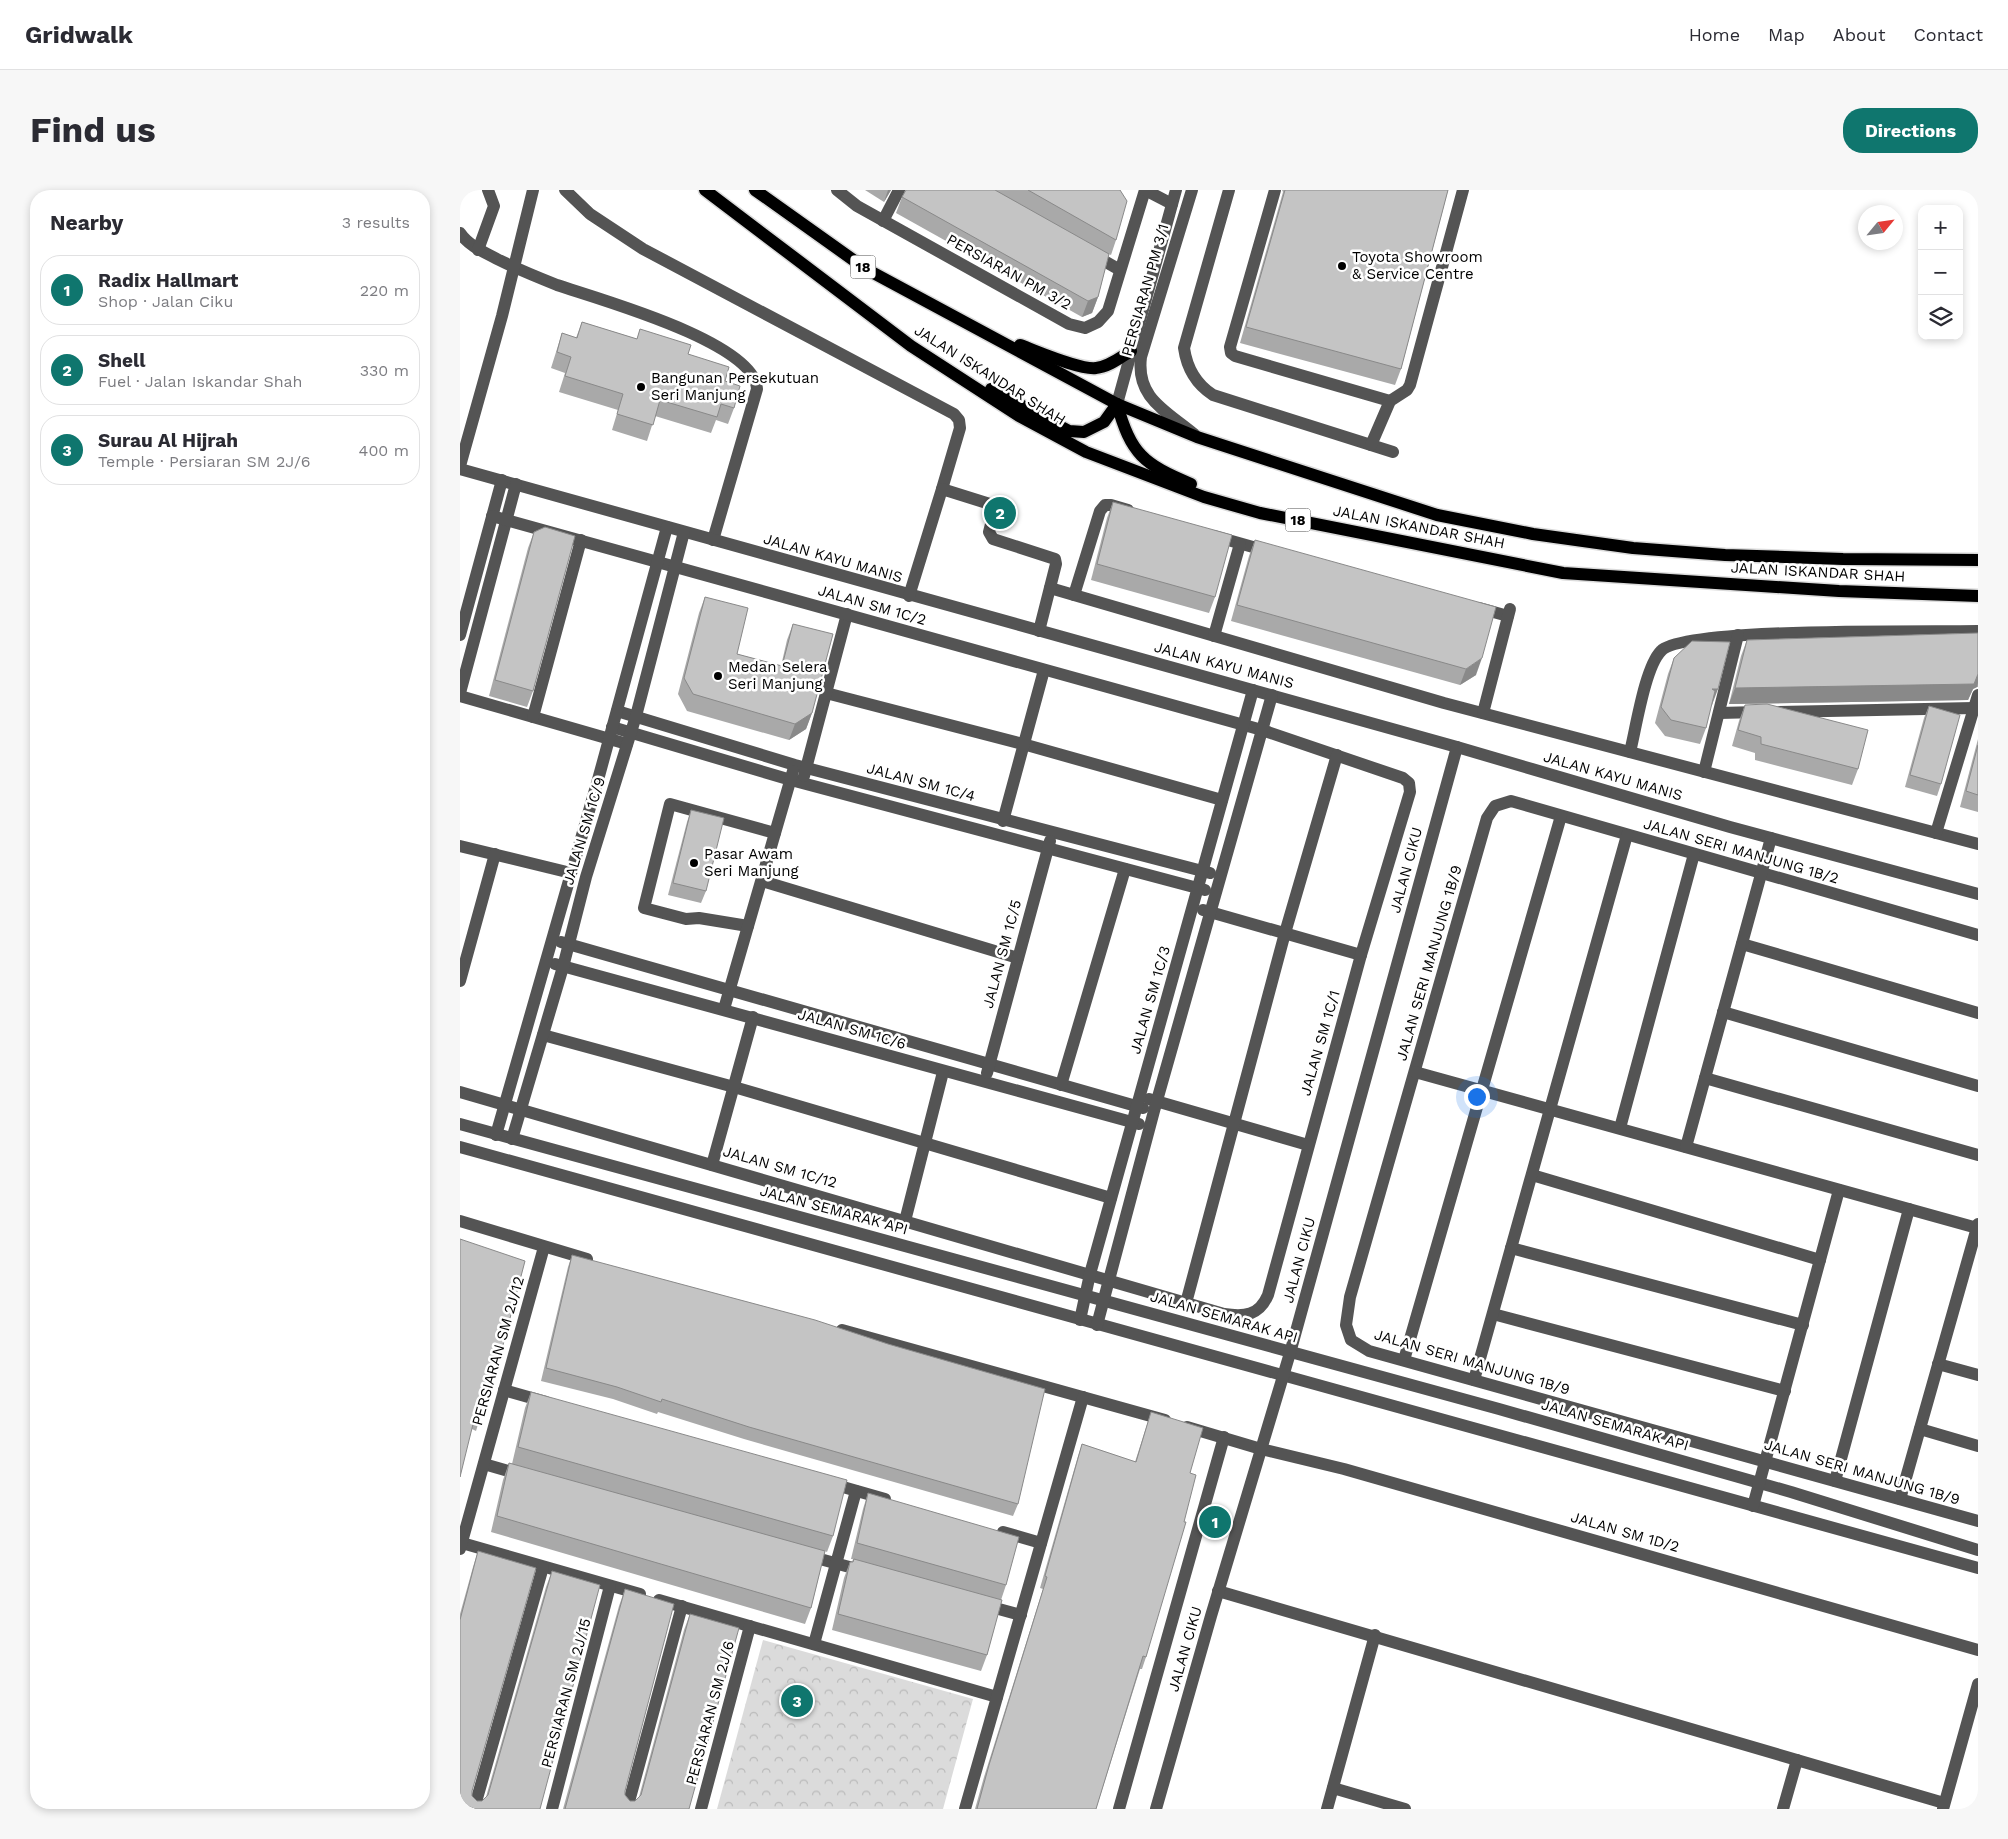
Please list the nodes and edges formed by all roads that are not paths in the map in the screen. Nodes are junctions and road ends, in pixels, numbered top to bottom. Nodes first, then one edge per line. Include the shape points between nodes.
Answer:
1 (488, 190) edge
2 (533, 190) edge
3 (565, 190) edge
4 (705, 190) edge
5 (755, 190) edge
6 (837, 190) edge
7 (900, 190) edge
8 (1145, 190) edge
9 (1176, 190) edge
10 (1192, 190) edge
11 (1229, 190) edge
12 (1275, 190) edge
13 (1463, 190) edge
14 (1172, 204) junction
15 (883, 220) junction
16 (460, 233) edge
17 (1078, 246) edge
18 (478, 250) junction
19 (514, 268) junction
20 (1120, 270) junction
21 (980, 331) junction
22 (911, 346) junction
23 (1131, 351) junction
24 (1390, 401) junction
25 (1117, 404) junction
26 (1197, 437) junction
27 (1371, 445) junction
28 (1393, 452) dead end
29 (460, 468) edge
30 (502, 480) junction
31 (516, 484) junction
32 (942, 489) junction
33 (1139, 513) edge
34 (1260, 513) junction
35 (492, 516) junction
36 (507, 520) junction
37 (667, 527) junction
38 (684, 532) junction
39 (1203, 533) edge
40 (581, 540) junction
41 (713, 540) junction
42 (1240, 544) junction
43 (1278, 554) edge
44 (658, 560) junction
45 (1978, 560) edge
46 (676, 566) junction
47 (1050, 588) junction
48 (1074, 595) junction
49 (909, 596) junction
50 (1978, 596) edge
51 (1470, 605) edge
52 (847, 614) junction
53 (1039, 631) junction
54 (1978, 631) edge
55 (1738, 635) junction
56 (460, 636) edge
57 (1214, 636) junction
58 (475, 641) junction
59 (1044, 670) junction
60 (1252, 690) junction
61 (826, 693) junction
62 (460, 695) edge
63 (1272, 695) junction
64 (1978, 695) edge
65 (1974, 708) junction
66 (617, 711) junction
67 (1483, 713) junction
68 (1719, 713) junction
69 (636, 716) junction
70 (533, 717) junction
71 (1243, 726) junction
72 (1262, 730) junction
73 (611, 733) junction
74 (629, 739) junction
75 (1023, 744) junction
76 (1457, 747) junction
77 (1630, 752) junction
78 (1338, 755) junction
79 (800, 767) junction
80 (1704, 772) junction
81 (797, 781) junction
82 (1222, 800) junction
83 (1495, 806) joint
84 (1560, 816) junction
85 (1003, 821) junction
86 (775, 833) junction
87 (1936, 833) junction
88 (1052, 834) junction
89 (1627, 835) junction
90 (1771, 838) junction
91 (1978, 844) edge
92 (460, 846) edge
93 (1048, 849) junction
94 (496, 854) junction
95 (1694, 854) junction
96 (1125, 869) junction
97 (1203, 871) junction
98 (571, 873) junction
99 (1762, 874) junction
100 (1220, 875) junction
101 (762, 881) junction
102 (1198, 888) junction
103 (1214, 892) junction
104 (1978, 894) edge
105 (1193, 907) junction
106 (1209, 912) junction
107 (748, 926) junction
108 (1285, 933) junction
109 (1978, 935) edge
110 (552, 939) junction
111 (569, 944) junction
112 (1742, 944) junction
113 (1361, 955) junction
114 (1018, 958) junction
115 (546, 961) junction
116 (563, 967) junction
117 (460, 981) edge
118 (730, 989) junction
119 (724, 1009) junction
120 (1723, 1012) junction
121 (1978, 1013) edge
122 (753, 1018) junction
123 (543, 1035) junction
124 (989, 1065) junction
125 (943, 1072) junction
126 (1415, 1072) junction
127 (1705, 1078) junction
128 (984, 1083) junction
129 (1061, 1085) junction
130 (1978, 1086) edge
131 (734, 1087) junction
132 (1481, 1090) junction
133 (460, 1092) edge
134 (1138, 1101) junction
135 (505, 1104) junction
136 (1155, 1106) junction
137 (522, 1109) junction
138 (1550, 1109) junction
139 (1132, 1123) junction
140 (1233, 1123) junction
141 (460, 1124) edge
142 (1149, 1127) junction
143 (1620, 1128) junction
144 (496, 1134) junction
145 (512, 1139) junction
146 (924, 1145) junction
147 (1308, 1145) junction
148 (460, 1147) edge
149 (1686, 1147) junction
150 (1978, 1155) edge
151 (712, 1165) junction
152 (1532, 1175) junction
153 (1839, 1190) junction
154 (1111, 1198) junction
155 (1909, 1209) junction
156 (460, 1221) edge
157 (905, 1221) junction
158 (1977, 1226) edge
159 (544, 1247) junction
160 (1511, 1248) junction
161 (1820, 1260) junction
162 (602, 1263) edge
163 (1090, 1274) junction
164 (1109, 1280) junction
165 (1085, 1295) junction
166 (1105, 1301) junction
167 (1186, 1303) junction
168 (1493, 1314) junction
169 (1080, 1320) junction
170 (1098, 1325) junction
171 (1803, 1325) junction
172 (833, 1327) edge
173 (1290, 1353) junction
174 (1404, 1360) junction
175 (1938, 1364) junction
176 (1283, 1375) junction
177 (1978, 1375) edge
178 (1474, 1380) junction
179 (504, 1390) junction
180 (1785, 1391) junction
181 (1083, 1397) junction
182 (561, 1406) edge
183 (1920, 1429) junction
184 (1224, 1437) junction
185 (1978, 1446) edge
186 (1261, 1449) junction
187 (1766, 1462) junction
188 (484, 1464) junction
189 (531, 1477) edge
190 (818, 1480) edge
191 (1835, 1482) junction
192 (1760, 1484) junction
193 (856, 1491) junction
194 (1900, 1500) junction
195 (902, 1504) edge
196 (1753, 1506) junction
197 (1978, 1521) edge
198 (995, 1530) edge
199 (1041, 1543) junction
200 (461, 1546) edge
201 (1978, 1550) edge
202 (798, 1553) edge
203 (836, 1563) junction
204 (543, 1566) junction
205 (1978, 1568) edge
206 (873, 1574) edge
207 (610, 1586) junction
208 (1218, 1591) junction
209 (974, 1602) edge
210 (682, 1606) junction
211 (1021, 1615) junction
212 (750, 1626) junction
213 (1375, 1635) junction
214 (814, 1644) junction
215 (1978, 1650) edge
216 (1978, 1684) edge
217 (997, 1697) junction
218 (1797, 1760) junction
219 (1333, 1788) junction
220 (1944, 1806) edge
221 (474, 1809) edge
222 (552, 1809) edge
223 (627, 1809) edge
224 (701, 1809) edge
225 (965, 1809) edge
226 (1119, 1809) edge
227 (1156, 1809) edge
228 (1327, 1809) edge
229 (1405, 1809) edge
230 (1783, 1809) edge

1 - 18 street via 494,206
2 - 19 street
3 - 32 street via 590,214 643,249 954,414 960,428
4 - 22 main road, JALAN ISKANDAR SHAH / 18
5 - 21 main road, JALAN ISKANDAR SHAH / 18 via 866,269
6 - 15 street, PERSIARAN PM 3/2
7 - 15 street
8 - 14 street
8 - 20 street, PERSIARAN PM 3/2
9 - 14 street, PERSIARAN PM 3/1
10 - 26 street, PERSIARAN PM 3/1 via 1141,357 1139,374 1150,397
11 - 27 street via 1184,348 1192,374 1200,386 1213,395
12 - 24 street via 1231,353
13 - 24 street via 1410,385
14 - 23 street, PERSIARAN PM 3/1
15 - 20 street, PERSIARAN PM 3/2 via 1069,324 1085,328 1098,322 1108,311
16 - 18 street
17 - 20 street
18 - 19 street
19 - 29 street
19 - 41 street via 691,332 735,357 753,373 758,389
21 - 23 main road via 1085,367 1096,368
21 - 25 main road, JALAN ISKANDAR SHAH / 18
22 - 25 main road via 1069,430 1084,432 1095,428 1104,422
22 - 34 main road, JALAN ISKANDAR SHAH / 18 via 1019,416 1086,452 1204,497
23 - 25 street, PERSIARAN PM 3/1
24 - 27 street
25 - 26 main road, JALAN ISKANDAR SHAH / 18
25 - 34 main road via 1125,433 1142,459 1177,478
26 - 45 main road, JALAN ISKANDAR SHAH / 18 via 1437,515 1533,534 1633,548 1725,555
27 - 28 street
29 - 30 street, JALAN KAYU MANIS
30 - 31 street, JALAN KAYU MANIS
30 - 35 street
31 - 36 street
31 - 37 street, JALAN KAYU MANIS
32 - 47 street via 993,505 989,532 993,539 1055,559
32 - 49 street
33 - 48 street via 1111,505 1100,511
34 - 50 main road, JALAN ISKANDAR SHAH / 18 via 1562,573 1839,592
35 - 36 street, JALAN SM 1C/2
35 - 56 street
36 - 40 street, JALAN SM 1C/2
36 - 58 street
37 - 38 street, JALAN KAYU MANIS
37 - 44 street, JALAN SM 1C/9
38 - 41 street, JALAN KAYU MANIS
38 - 46 street, JALAN SM 1C/9
39 - 42 street
40 - 44 street, JALAN SM 1C/2
40 - 70 street
41 - 49 street, JALAN KAYU MANIS
42 - 43 street
42 - 57 street
44 - 46 street, JALAN SM 1C/2
44 - 66 street, JALAN SM 1C/9
46 - 52 street, JALAN SM 1C/2
46 - 69 street, JALAN SM 1C/9
47 - 48 street
47 - 53 street
48 - 57 street
49 - 53 street, JALAN KAYU MANIS
51 - 67 street via 1509,612
52 - 59 street, JALAN SM 1C/2
52 - 61 street
53 - 60 street, JALAN KAYU MANIS
54 - 55 street
55 - 68 street
55 - 77 street via 1689,640 1662,650 1652,664
56 - 58 street
57 - 67 street
58 - 62 street
59 - 71 street, JALAN SM 1C/2
59 - 75 street
60 - 63 street, JALAN KAYU MANIS
60 - 71 street, JALAN SM 1C/3
61 - 75 street
61 - 79 street
62 - 70 street, JALAN SM 1C/4
63 - 72 street
63 - 76 street, JALAN KAYU MANIS
64 - 65 street
65 - 68 street
65 - 87 street
66 - 69 street, JALAN SM 1C/4
66 - 73 street, JALAN SM 1C/9
67 - 77 street
68 - 80 street
69 - 74 street, JALAN SM 1C/9
69 - 79 street, JALAN SM 1C/4
70 - 73 street, JALAN SM 1C/4
71 - 72 street, JALAN SM 1C/2
71 - 82 street, JALAN SM 1C/3
72 - 78 street, JALAN SM 1C/1
72 - 100 street
73 - 74 street, JALAN SM 1C/4
73 - 98 street, JALAN SM 1C/9
74 - 81 street, JALAN SM 1C/4
74 - 111 street, JALAN SM 1C/9 via 586,877
75 - 82 street
75 - 85 street
76 - 90 street, JALAN KAYU MANIS
76 - 173 street, JALAN CIKU
77 - 80 street
78 - 108 street
78 - 113 street, JALAN SM 1C/1 via 1409,783 1410,792
79 - 81 street
79 - 85 street, JALAN SM 1C/4
80 - 87 street
81 - 86 street
81 - 93 street, JALAN SM 1C/4
82 - 97 street, JALAN SM 1C/3
83 - 84 street, JALAN SERI MANJUNG 1B/2 via 1511,801
83 - 126 street, JALAN SERI MANJUNG 1B/9 via 1487,818
84 - 89 street, JALAN SERI MANJUNG 1B/2
84 - 132 street
85 - 88 street, JALAN SM 1C/4
86 - 101 street
86 - 107 street via 670,804 644,908 686,919
87 - 91 street
88 - 93 street, JALAN SM 1C/5
88 - 97 street, JALAN SM 1C/4
89 - 95 street, JALAN SERI MANJUNG 1B/2
89 - 138 street
90 - 99 street
90 - 104 street, JALAN KAYU MANIS
92 - 94 street
93 - 96 street, JALAN SM 1C/4
93 - 114 street, JALAN SM 1C/5
94 - 98 street
94 - 117 street
95 - 99 street, JALAN SERI MANJUNG 1B/2
95 - 143 street
96 - 102 street, JALAN SM 1C/4
96 - 129 street
97 - 100 street, JALAN SM 1C/4
97 - 102 street, JALAN SM 1C/3
98 - 110 street, JALAN SM 1C/9
99 - 109 street, JALAN SERI MANJUNG 1B/2
99 - 112 street
100 - 103 street
101 - 107 street
101 - 114 street
102 - 103 street, JALAN SM 1C/4
102 - 105 street, JALAN SM 1C/3
103 - 106 street
105 - 106 street
105 - 134 street, JALAN SM 1C/3
106 - 108 street
106 - 136 street
107 - 118 street
108 - 113 street
108 - 140 street
110 - 111 street, JALAN SM 1C/6
110 - 115 street, JALAN SM 1C/9
111 - 116 street, JALAN SM 1C/9
111 - 118 street, JALAN SM 1C/6
112 - 120 street
112 - 121 street
113 - 147 street, JALAN SM 1C/1
114 - 124 street, JALAN SM 1C/5
115 - 116 street, JALAN SM 1C/6
115 - 135 street, JALAN SM 1C/9
116 - 119 street, JALAN SM 1C/6
116 - 123 street, JALAN SM 1C/9
118 - 119 street
118 - 124 street, JALAN SM 1C/6
119 - 122 street, JALAN SM 1C/6
120 - 127 street
120 - 130 street
122 - 125 street, JALAN SM 1C/6
122 - 131 street
123 - 131 street
123 - 137 street, JALAN SM 1C/9
124 - 128 street, JALAN SM 1C/5
124 - 129 street, JALAN SM 1C/6
125 - 128 street, JALAN SM 1C/6
125 - 146 street
126 - 132 street
126 - 174 street, JALAN SERI MANJUNG 1B/9 via 1350,1298 1346,1325 1350,1340 1370,1351
127 - 149 street
127 - 150 street
128 - 139 street, JALAN SM 1C/6
129 - 134 street, JALAN SM 1C/6
131 - 146 street
131 - 151 street
132 - 138 street
132 - 174 street
133 - 135 street, JALAN SM 1C/12
134 - 136 street, JALAN SM 1C/6
134 - 139 street, JALAN SM 1C/3
135 - 137 street, JALAN SM 1C/12
135 - 144 street, JALAN SM 1C/9
136 - 140 street, JALAN SM 1C/6
136 - 142 street
137 - 145 street, JALAN SM 1C/9
137 - 151 street, JALAN SM 1C/12
138 - 143 street
138 - 152 street
139 - 142 street, JALAN SM 1C/6
139 - 154 street, JALAN SM 1C/3
140 - 147 street, JALAN SM 1C/6
140 - 167 street
141 - 144 street, JALAN SEMARAK API
142 - 164 street
143 - 149 street
144 - 145 street, JALAN SEMARAK API
145 - 165 street, JALAN SEMARAK API
146 - 154 street
146 - 157 street
147 - 167 street, JALAN SM 1C/1 via 1264,1306 1242,1316
148 - 169 street
149 - 153 street
151 - 157 street, JALAN SM 1C/12
152 - 160 street
152 - 161 street
153 - 155 street
153 - 161 street
154 - 163 street, JALAN SM 1C/3
155 - 158 street
155 - 191 street
156 - 159 street
157 - 163 street, JALAN SM 1C/12
158 - 175 street
159 - 162 street
159 - 179 street, PERSIARAN SM 2J/12
160 - 168 street
160 - 171 street
161 - 171 street
163 - 164 street, JALAN SM 1C/1
163 - 165 street, JALAN SM 1C/3
164 - 166 street
164 - 167 street, JALAN SM 1C/1
165 - 166 street, JALAN SEMARAK API
165 - 169 street, JALAN SM 1C/3
166 - 170 street
166 - 173 street, JALAN SEMARAK API
168 - 178 street
168 - 180 street
169 - 170 street
170 - 176 street
171 - 180 street
172 - 181 street, JALAN SM 1D/2
173 - 176 street, JALAN CIKU
173 - 192 street, JALAN SEMARAK API
174 - 178 street, JALAN SERI MANJUNG 1B/9
175 - 177 street
175 - 183 street
176 - 186 street, JALAN CIKU
176 - 196 street
178 - 187 street, JALAN SERI MANJUNG 1B/9
179 - 182 street
179 - 188 street, PERSIARAN SM 2J/12
180 - 187 street
181 - 184 street, JALAN SM 1D/2
181 - 199 street
183 - 185 street
183 - 194 street
184 - 186 street, JALAN SM 1D/2
184 - 226 street
186 - 208 street, JALAN CIKU
186 - 215 street, JALAN SM 1D/2 via 1344,1469
187 - 191 street, JALAN SERI MANJUNG 1B/9
187 - 192 street
188 - 189 street
188 - 200 street, PERSIARAN SM 2J/12
190 - 193 street
191 - 194 street, JALAN SERI MANJUNG 1B/9
192 - 196 street
192 - 201 street, JALAN SEMARAK API
193 - 195 street
193 - 203 street
194 - 197 street, JALAN SERI MANJUNG 1B/9
196 - 205 street
198 - 199 street
199 - 211 street
200 - 204 street
202 - 203 street
203 - 206 street
203 - 214 street
204 - 207 street
204 - 221 street
207 - 210 street
207 - 222 street, PERSIARAN SM 2J/15
208 - 213 street
208 - 227 street, JALAN CIKU
209 - 211 street
210 - 212 street
210 - 223 street
211 - 217 street
212 - 214 street
212 - 224 street, PERSIARAN SM 2J/6
213 - 218 street
213 - 219 street
214 - 217 street
216 - 220 street
217 - 225 street
218 - 220 street
218 - 230 street
219 - 228 street
219 - 229 street

